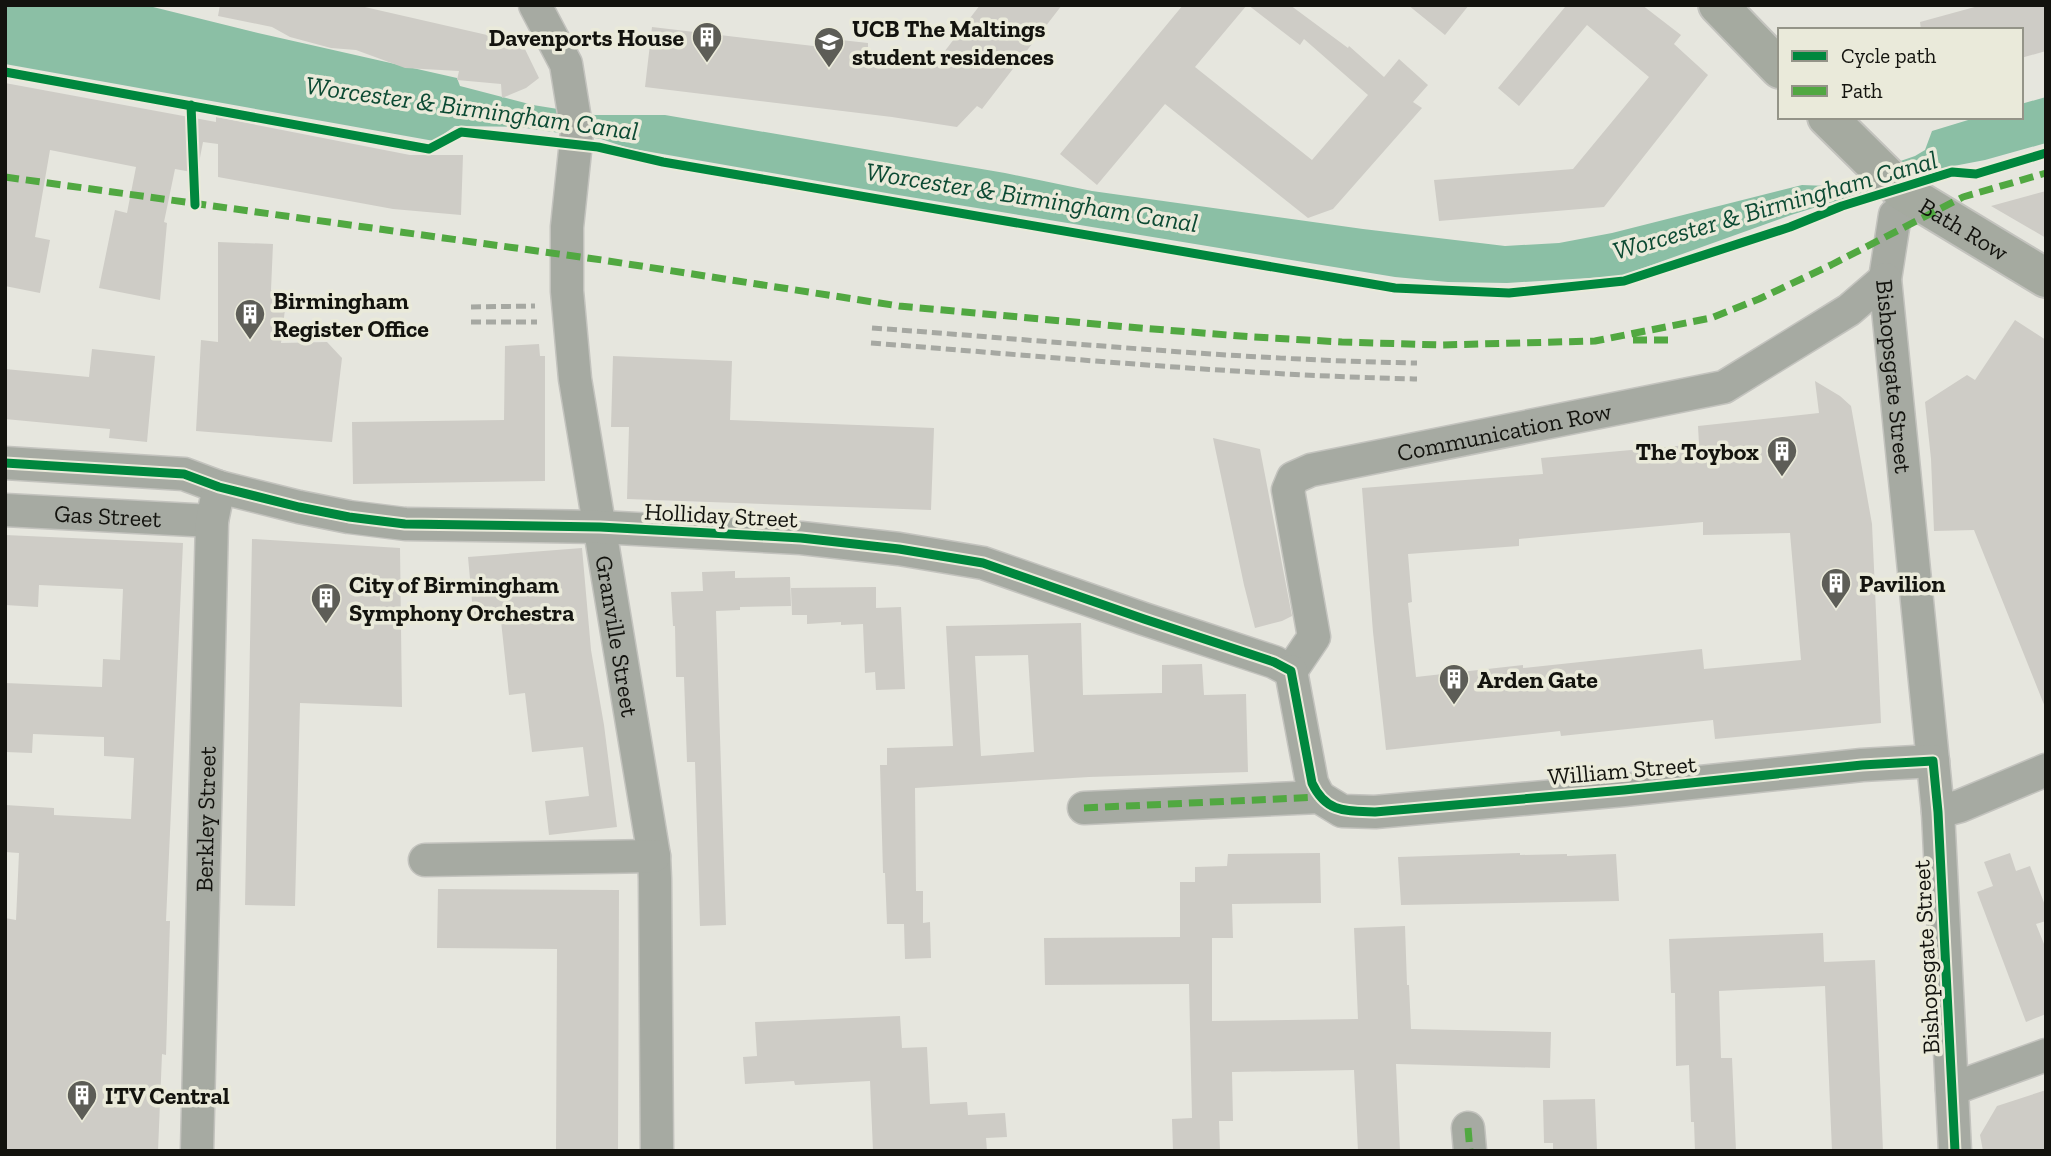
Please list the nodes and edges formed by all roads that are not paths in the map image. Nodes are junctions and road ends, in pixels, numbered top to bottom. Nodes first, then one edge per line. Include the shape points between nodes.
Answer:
1 (536, 5) edge
2 (1718, 5) edge
3 (1778, 67) edge
4 (1831, 121) edge
5 (1909, 196) junction
6 (2046, 278) edge
7 (1885, 279) junction
8 (5, 463) edge
9 (219, 486) junction
10 (5, 510) edge
11 (212, 521) junction
12 (600, 527) junction
13 (1290, 671) junction
14 (1933, 761) junction
15 (2046, 770) edge
16 (1319, 797) junction
17 (1084, 808) dead end
18 (1938, 812) junction
19 (654, 856) junction
20 (425, 860) dead end
21 (2046, 1055) edge
22 (1952, 1089) junction
23 (197, 1151) edge
24 (656, 1151) edge
25 (1955, 1151) edge

1 - 12 street, Granville Street via 566,64 577,132 567,291 575,379
2 - 3 main road
4 - 5 main road, Bath Row
5 - 6 main road, Bath Row
5 - 7 street, Bishopsgate Street via 1895,215
7 - 13 street, Communication Row via 1849,310 1724,387 1311,470 1293,478 1288,490 1314,637
7 - 14 street, Bishopsgate Street
8 - 9 street, Holliday Street via 184,474
9 - 11 street, Berkley Street
9 - 12 street, Holliday Street via 349,517 405,524
10 - 11 street, Gas Street
11 - 23 street, Berkley Street
12 - 13 street, Holliday Street via 801,538 983,563
12 - 19 street, Granville Street
13 - 16 street via 1312,783
14 - 16 street, William Street via 1375,812 1342,811
14 - 18 street, Bishopsgate Street
15 - 18 street
16 - 17 street, William Street
18 - 22 street, Bishopsgate Street
19 - 20 street
19 - 24 street, Granville Street
21 - 22 street
22 - 25 street, Bishopsgate Street

